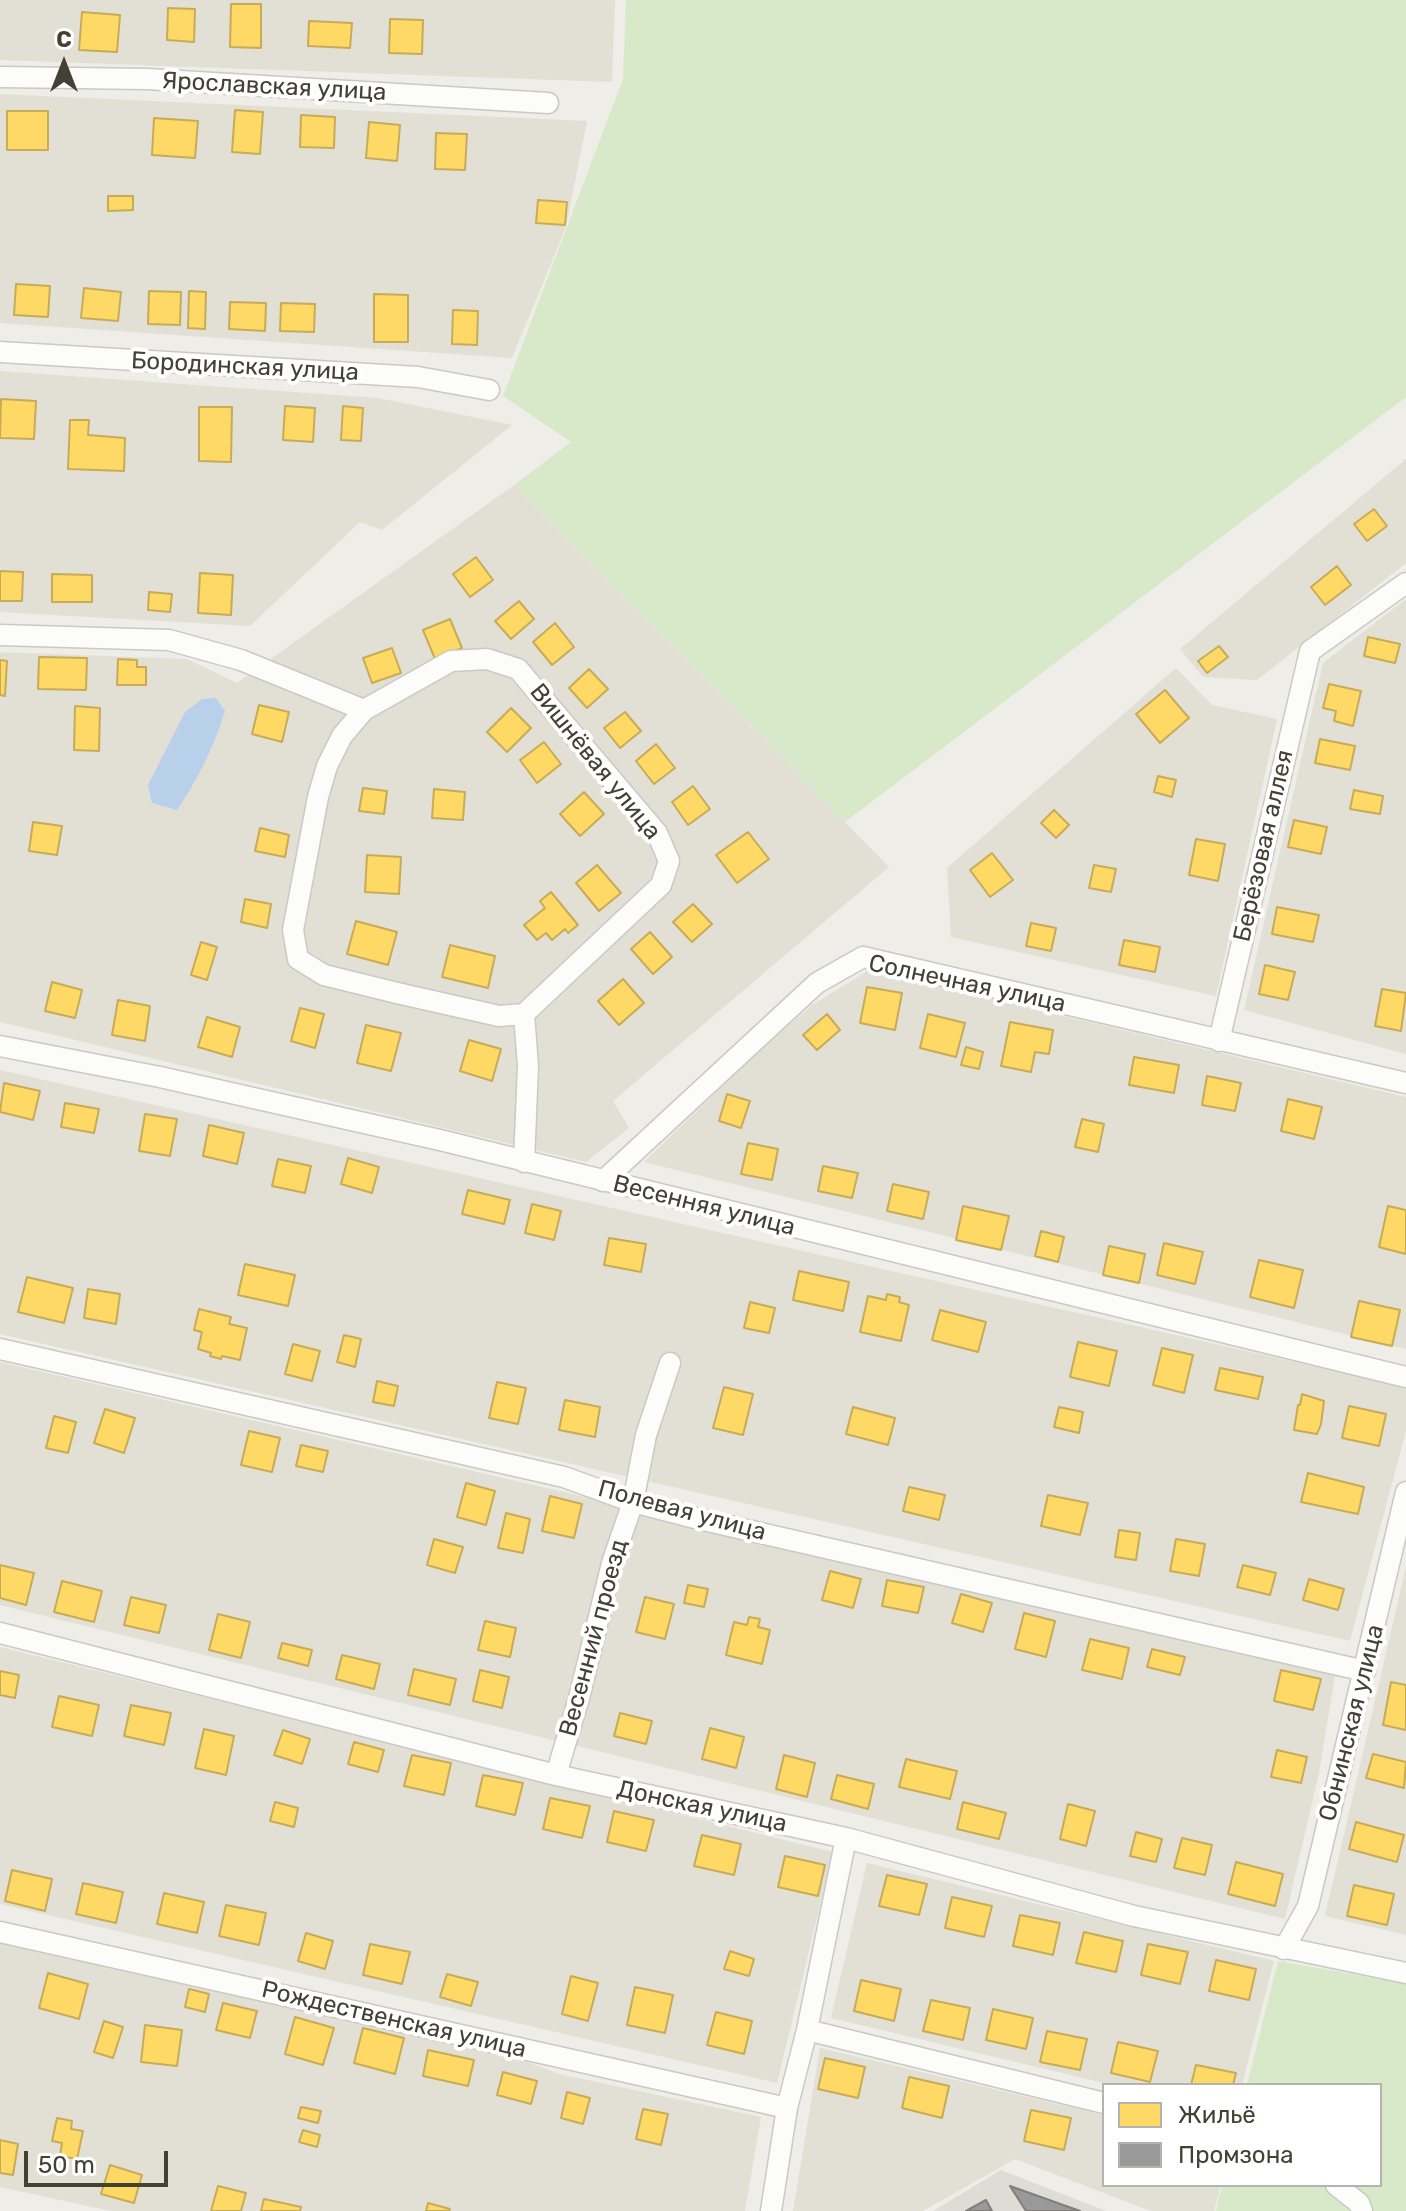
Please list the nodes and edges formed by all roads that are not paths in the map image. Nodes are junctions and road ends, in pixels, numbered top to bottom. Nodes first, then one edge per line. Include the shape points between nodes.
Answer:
1 (0, 77) edge
2 (548, 103) dead end
3 (0, 352) edge
4 (489, 390) dead end
5 (1406, 583) edge
6 (0, 635) edge
7 (364, 710) junction
8 (524, 1014) junction
9 (1219, 1041) junction
10 (0, 1046) edge
11 (1406, 1083) edge
12 (524, 1162) junction
13 (603, 1181) junction
14 (0, 1349) edge
15 (670, 1363) dead end
16 (1406, 1377) edge
17 (1406, 1492) edge
18 (633, 1502) junction
19 (0, 1633) edge
20 (1365, 1671) junction
21 (556, 1775) junction
22 (846, 1838) junction
23 (0, 1932) edge
24 (1284, 1949) junction
25 (1406, 1973) edge
26 (807, 2030) junction
27 (1102, 2103) edge
28 (787, 2108) junction
29 (1339, 2187) edge
30 (771, 2211) edge
31 (1362, 2211) edge

1 - 2 street, Ярославская улица via 147,79
3 - 4 street, Бородинская улица via 418,377
5 - 9 street, Берёзовая аллея via 1310,651
6 - 7 street via 169,640 268,670
7 - 8 street via 342,736 318,797 293,930 298,959 324,975 368,986 499,1016
7 - 8 street, Вишнёвая улица via 451,661 487,659 518,669 657,833 669,861 661,885
8 - 12 street
9 - 11 street, Солнечная улица
9 - 13 street, Солнечная улица via 863,957 817,983
10 - 12 street, Весенняя улица via 160,1077
12 - 13 street, Весенняя улица
13 - 16 street, Весенняя улица
14 - 18 street, Полевая улица via 564,1477
15 - 18 street, Весенний проезд via 646,1435
17 - 20 street, Обнинская улица
18 - 20 street, Полевая улица
18 - 21 street, Весенний проезд
19 - 21 street, Донская улица
20 - 24 street, Обнинская улица via 1308,1906
21 - 22 street, Донская улица
22 - 24 street, Донская улица via 1134,1916
22 - 26 street
23 - 28 street, Рождественская улица
24 - 25 street, Донская улица
26 - 27 street
26 - 28 street
28 - 30 street
29 - 31 street

